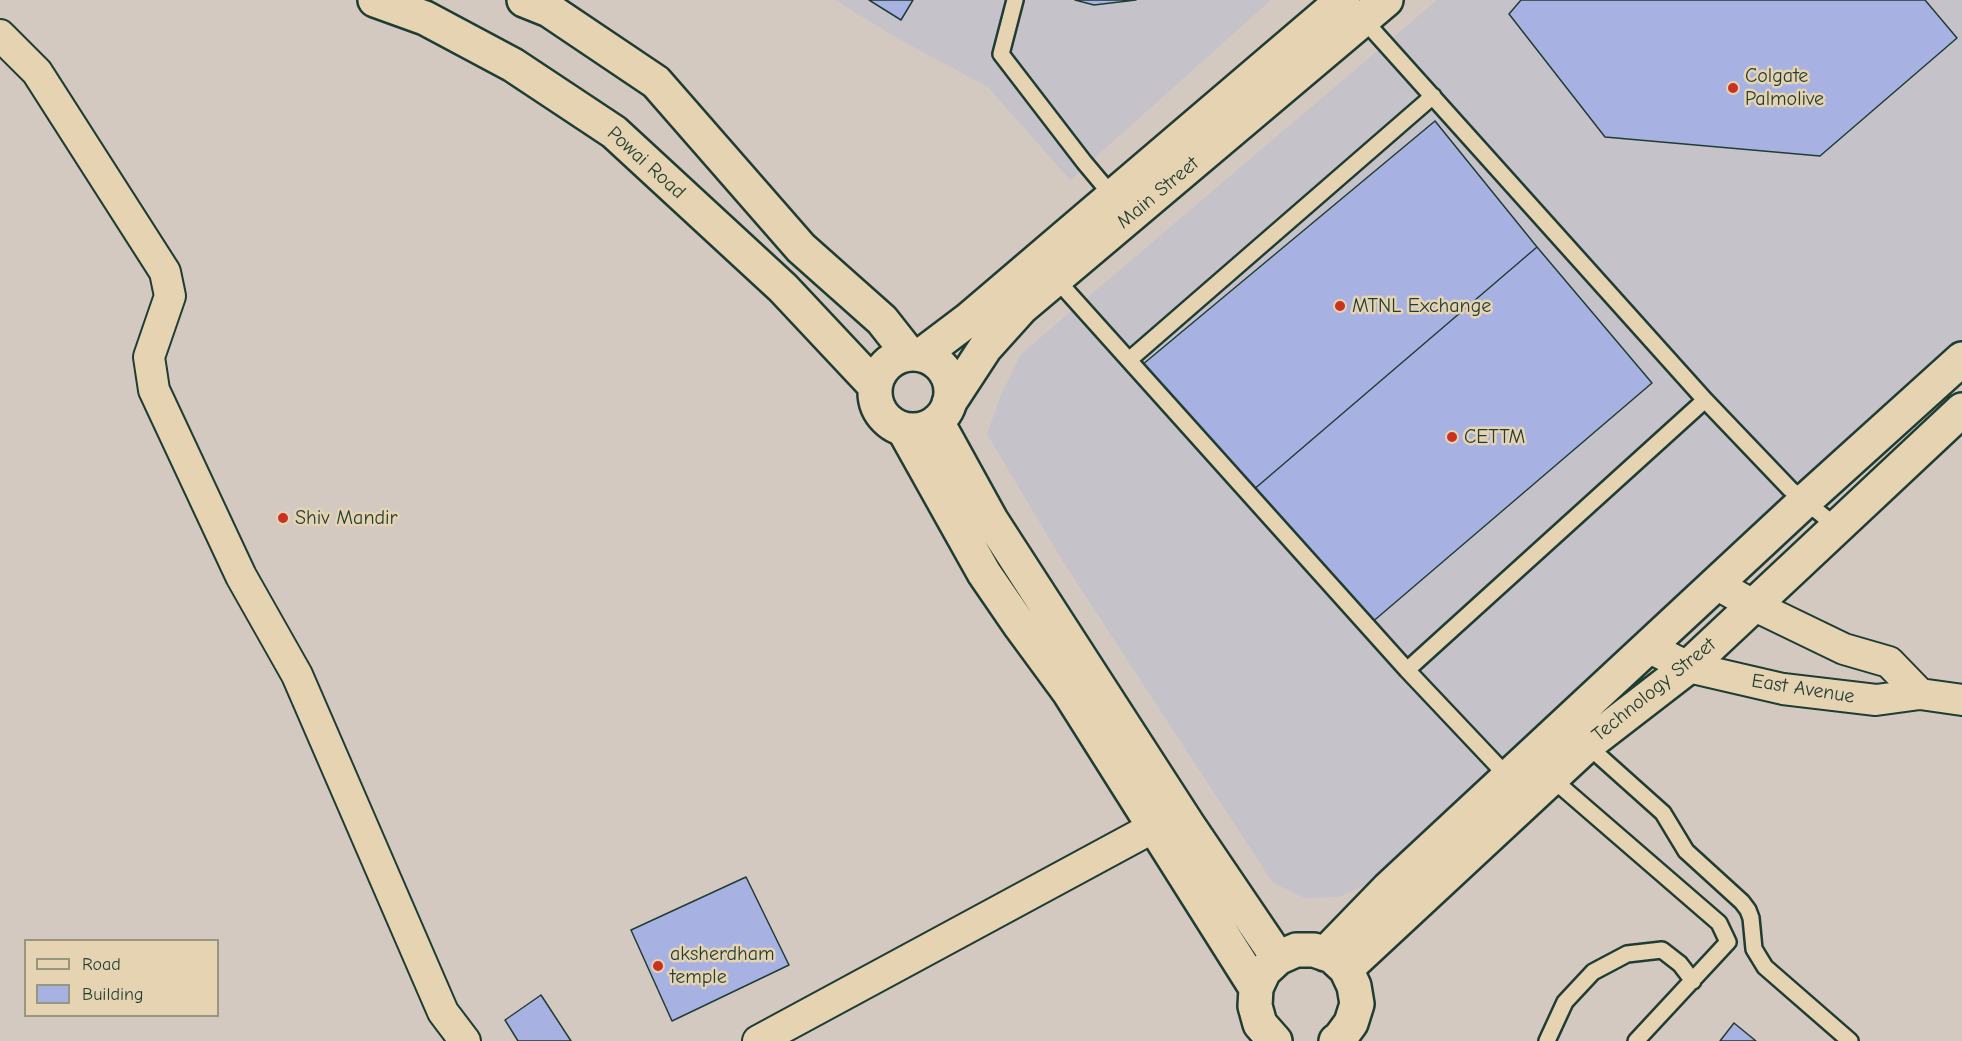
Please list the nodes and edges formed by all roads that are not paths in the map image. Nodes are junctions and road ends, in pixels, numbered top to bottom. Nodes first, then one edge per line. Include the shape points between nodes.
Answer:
1 (375, 0) edge
2 (524, 0) edge
3 (1015, 0) edge
4 (1364, 6) edge
5 (0, 35) edge
6 (1433, 96) junction
7 (1121, 207) junction
8 (1056, 279) junction
9 (916, 354) junction
10 (1962, 359) edge
11 (1129, 360) junction
12 (874, 386) junction
13 (1705, 400) junction
14 (1962, 410) edge
15 (943, 412) junction
16 (904, 430) junction
17 (1806, 500) junction
18 (1837, 527) junction
19 (1716, 584) junction
20 (1753, 605) junction
21 (1648, 647) junction
22 (1688, 667) junction
23 (1407, 670) junction
24 (1920, 694) junction
25 (1962, 700) edge
26 (1587, 745) junction
27 (1529, 777) junction
28 (1168, 821) junction
29 (1278, 958) junction
30 (1336, 962) junction
31 (1693, 981) junction
32 (1256, 988) junction
33 (1340, 1040) edge
34 (465, 1041) edge
35 (758, 1041) edge
36 (1275, 1041) edge
37 (1547, 1041) edge
38 (1636, 1041) edge
39 (1850, 1041) edge

1 - 12 street, Powai Road via 425,18 513,65 614,132 783,288
2 - 9 street via 549,10 656,82 801,248
3 - 7 lane via 1001,54
4 - 6 lane
4 - 7 street, Main Street
5 - 34 street via 37,72 165,272 170,296 149,357 154,390 241,576 297,675 443,1012
6 - 11 lane
6 - 13 lane
7 - 8 street, Main Street
7 - 9 street, Main Street
8 - 11 lane
8 - 15 street, Main Street via 1021,308 985,348
9 - 12 street via 896,357 886,364
9 - 15 street via 943,368 950,385
10 - 17 street
11 - 23 lane
12 - 16 street via 874,398 884,418
13 - 17 lane via 1790,489
13 - 23 lane
14 - 18 street, Technology Street
15 - 16 street via 927,427
15 - 28 street via 991,520
16 - 28 street via 984,573
17 - 18 lane
17 - 19 street
18 - 20 street, Technology Street
19 - 20 street
19 - 21 street
20 - 22 street, Technology Street
20 - 24 street via 1844,649 1889,663
21 - 22 street, East Avenue
21 - 27 street
22 - 24 street, East Avenue via 1783,689 1876,700
22 - 26 street, Technology Street
23 - 27 lane
24 - 25 street, East Avenue
26 - 27 street, Technology Street
26 - 39 lane via 1663,813 1686,851 1742,902 1751,918 1754,949 1765,967
27 - 30 street, Technology Street
27 - 31 lane via 1719,923 1728,942
28 - 29 street
28 - 32 street
28 - 35 street
29 - 30 street via 1296,950 1314,950
29 - 32 street via 1264,970
30 - 33 street via 1354,986 1357,1004
31 - 37 lane via 1662,950 1627,954 1593,972 1564,1002
31 - 38 lane
32 - 36 street via 1260,1024

